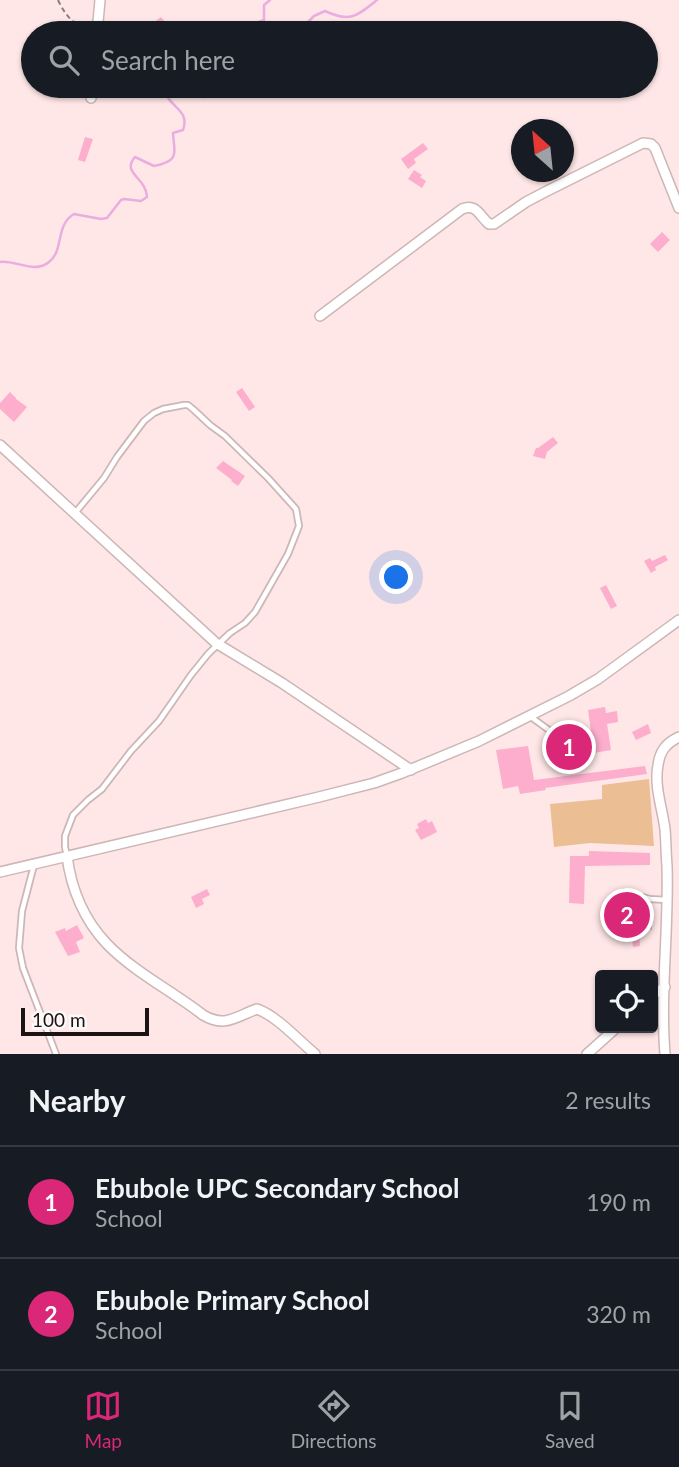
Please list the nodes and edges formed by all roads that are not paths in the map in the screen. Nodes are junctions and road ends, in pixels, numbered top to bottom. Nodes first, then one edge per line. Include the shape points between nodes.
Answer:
1 (100, 0) edge
2 (98, 21) edge
3 (679, 208) edge
4 (320, 316) dead end
5 (0, 445) edge
6 (75, 513) junction
7 (679, 620) edge
8 (218, 644) junction
9 (530, 716) junction
10 (563, 737) dead end
11 (679, 737) edge
12 (411, 769) junction
13 (67, 856) junction
14 (35, 864) junction
15 (0, 872) edge
16 (624, 892) dead end
17 (668, 900) junction
18 (664, 987) junction
19 (658, 991) edge
20 (610, 1033) edge
21 (56, 1054) edge
22 (315, 1054) edge
23 (587, 1054) edge
24 (666, 1054) edge

1 - 2 street
3 - 4 street via 655,148 643,143 545,192 494,224 475,207 461,209
5 - 6 street
6 - 8 street
6 - 8 lane via 154,413 188,405 225,436 296,509 299,526 255,612
7 - 9 street via 598,679
8 - 12 street
8 - 13 lane via 102,789 73,815 65,836
9 - 10 lane
9 - 12 street
11 - 17 street via 664,746 656,774 665,830
12 - 13 street via 350,789
13 - 14 street
13 - 22 street via 83,909 118,953 202,1015 224,1021 261,1009
14 - 15 street
14 - 21 lane via 22,911 19,948
16 - 17 lane
17 - 18 street
18 - 19 street
18 - 24 street
20 - 23 street

